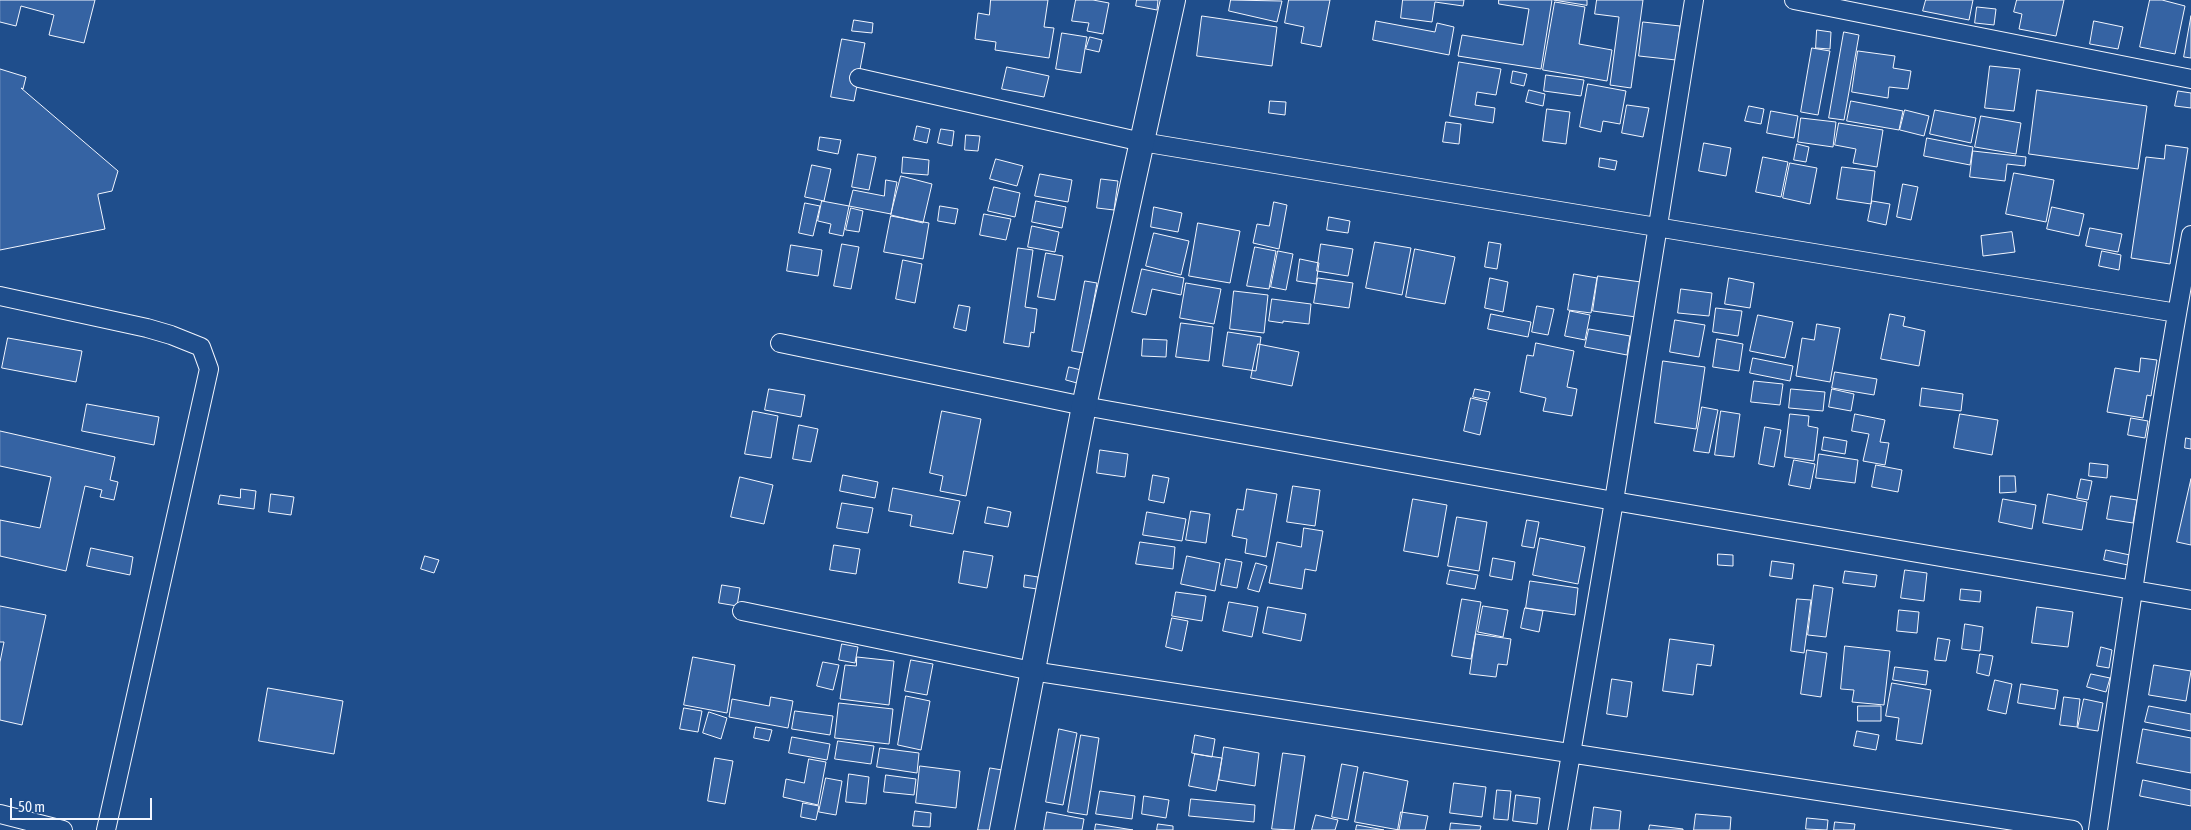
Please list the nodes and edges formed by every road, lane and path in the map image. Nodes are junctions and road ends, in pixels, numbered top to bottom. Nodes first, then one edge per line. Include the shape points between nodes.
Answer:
1 (1173, 0) edge
2 (1694, 0) edge
3 (1794, 0) edge
4 (859, 78) dead end
5 (2191, 79) edge
6 (1142, 142) junction
7 (1656, 227) junction
8 (2191, 235) edge
9 (0, 296) edge
10 (2177, 313) junction
11 (780, 343) dead end
12 (1084, 406) junction
13 (1614, 501) junction
14 (2133, 590) junction
15 (2191, 600) edge
16 (742, 611) dead end
17 (1032, 671) junction
18 (1570, 755) junction
19 (0, 814) edge
20 (63, 830) edge
21 (106, 830) edge
22 (1002, 830) edge
23 (1558, 830) edge
24 (2073, 830) edge
25 (2098, 830) edge

1 - 6 street
2 - 7 street
3 - 5 street
4 - 6 street
6 - 7 street
6 - 12 street
7 - 10 street
7 - 13 street
8 - 10 street
9 - 21 street via 171,334 201,347 209,369
10 - 14 street
11 - 12 street
12 - 13 street
12 - 17 street
13 - 14 street
13 - 18 street
14 - 15 street
14 - 25 street
16 - 17 street
17 - 18 street
17 - 22 street
18 - 23 street
18 - 24 street
19 - 20 street

